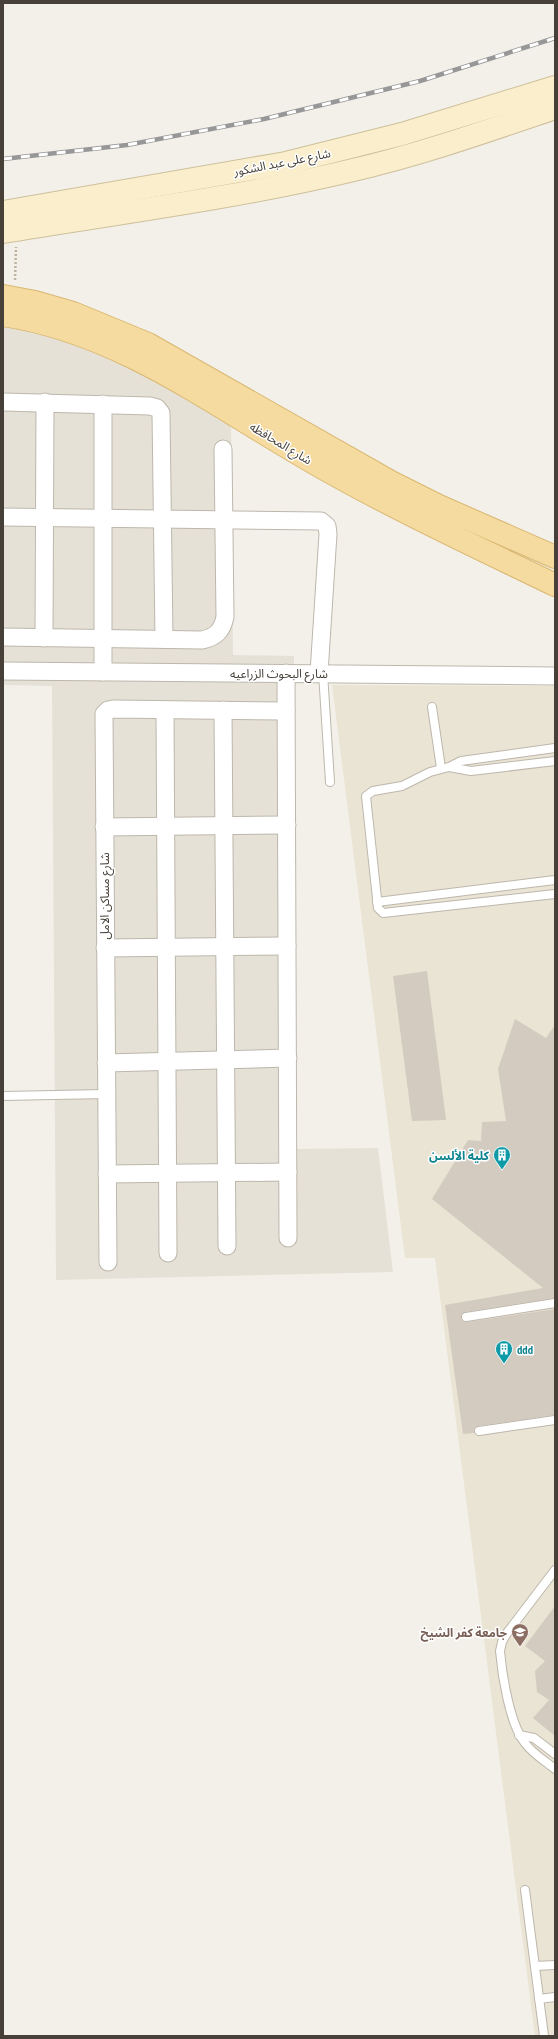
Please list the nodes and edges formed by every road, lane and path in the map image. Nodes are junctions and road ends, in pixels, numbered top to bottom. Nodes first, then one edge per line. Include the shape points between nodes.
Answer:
1 (555, 87) edge
2 (555, 108) edge
3 (3, 212) edge
4 (10, 231) edge
5 (7, 303) edge
6 (3, 402) edge
7 (45, 402) junction
8 (103, 404) junction
9 (223, 449) dead end
10 (3, 517) edge
11 (44, 518) junction
12 (103, 519) junction
13 (162, 519) junction
14 (224, 519) junction
15 (555, 557) edge
16 (555, 585) edge
17 (3, 637) edge
18 (44, 638) junction
19 (103, 638) junction
20 (164, 639) junction
21 (3, 671) edge
22 (103, 672) junction
23 (286, 673) junction
24 (321, 673) junction
25 (555, 676) edge
26 (432, 707) dead end
27 (165, 710) junction
28 (223, 710) junction
29 (286, 711) junction
30 (555, 748) edge
31 (555, 761) edge
32 (445, 768) junction
33 (330, 782) dead end
34 (224, 826) junction
35 (287, 826) junction
36 (104, 827) junction
37 (165, 827) junction
38 (555, 880) edge
39 (555, 894) edge
40 (377, 902) junction
41 (225, 946) junction
42 (287, 946) junction
43 (166, 947) junction
44 (105, 948) junction
45 (288, 1058) junction
46 (226, 1060) junction
47 (167, 1062) junction
48 (106, 1063) junction
49 (106, 1094) junction
50 (3, 1096) edge
51 (288, 1172) junction
52 (226, 1173) junction
53 (107, 1174) junction
54 (167, 1174) junction
55 (288, 1238) dead end
56 (227, 1246) dead end
57 (168, 1253) dead end
58 (108, 1262) dead end
59 (555, 1303) edge
60 (466, 1317) dead end
61 (555, 1420) edge
62 (479, 1431) dead end
63 (555, 1570) edge
64 (519, 1735) junction
65 (555, 1754) edge
66 (555, 1770) edge
67 (525, 1890) dead end
68 (555, 1965) edge
69 (535, 1966) junction
70 (555, 1997) edge
71 (539, 1999) junction
72 (544, 2036) edge

1 - 3 main road, شارع على عبد الشكور via 402,134 286,163
2 - 4 main road, شارع على عبد الشكور via 468,138 344,173
4 - 5 path
5 - 15 main road, شارع المحافظه via 35,302 148,344 391,482
5 - 16 main road, شارع المحافظه via 42,323 73,332 135,357 338,477
6 - 7 street
7 - 8 street
7 - 11 street
8 - 12 street
8 - 13 street via 150,406 157,408 161,413
9 - 14 street
10 - 11 street
11 - 12 street
11 - 18 street
12 - 13 street
12 - 19 street
13 - 14 street
13 - 20 street
14 - 20 street via 223,626 218,633 207,639
14 - 24 street via 314,520 321,521 327,526
17 - 18 street
18 - 19 street
19 - 20 street
19 - 22 street
21 - 22 street, شارع البحوث الزراعيه
22 - 23 street, شارع البحوث الزراعيه
23 - 24 street, شارع البحوث الزراعيه
23 - 29 street
24 - 25 street, شارع البحوث الزراعيه
24 - 33 lane
26 - 32 lane
27 - 28 street, شارع مساكن الامل
27 - 36 street, شارع مساكن الامل via 113,709 104,714
27 - 37 street
28 - 29 street, شارع مساكن الامل
28 - 34 street
29 - 35 street
30 - 32 lane via 469,760
31 - 32 lane via 471,771
32 - 40 lane via 402,786 373,791 366,796
34 - 35 street
34 - 37 street
34 - 41 street
35 - 42 street
36 - 37 street
36 - 44 street, شارع مساكن الامل
37 - 43 street
38 - 40 lane
39 - 40 lane via 388,914 380,911
41 - 42 street
41 - 43 street
41 - 46 street
42 - 45 street
43 - 44 street
43 - 47 street
44 - 48 street, شارع مساكن الامل
45 - 46 street
45 - 51 street
46 - 47 street
46 - 52 street
47 - 48 street
47 - 54 street
48 - 49 street, شارع مساكن الامل
49 - 50 lane
49 - 53 street, شارع مساكن الامل
51 - 52 street
51 - 55 street
52 - 54 street
52 - 56 street
53 - 54 street
53 - 58 street, شارع مساكن الامل
54 - 57 street
59 - 60 lane
61 - 62 lane
63 - 64 lane via 502,1642 501,1662 511,1713
64 - 65 lane via 534,1738
64 - 66 lane via 532,1751
67 - 69 lane
68 - 69 lane
69 - 71 lane
70 - 71 lane
71 - 72 lane

